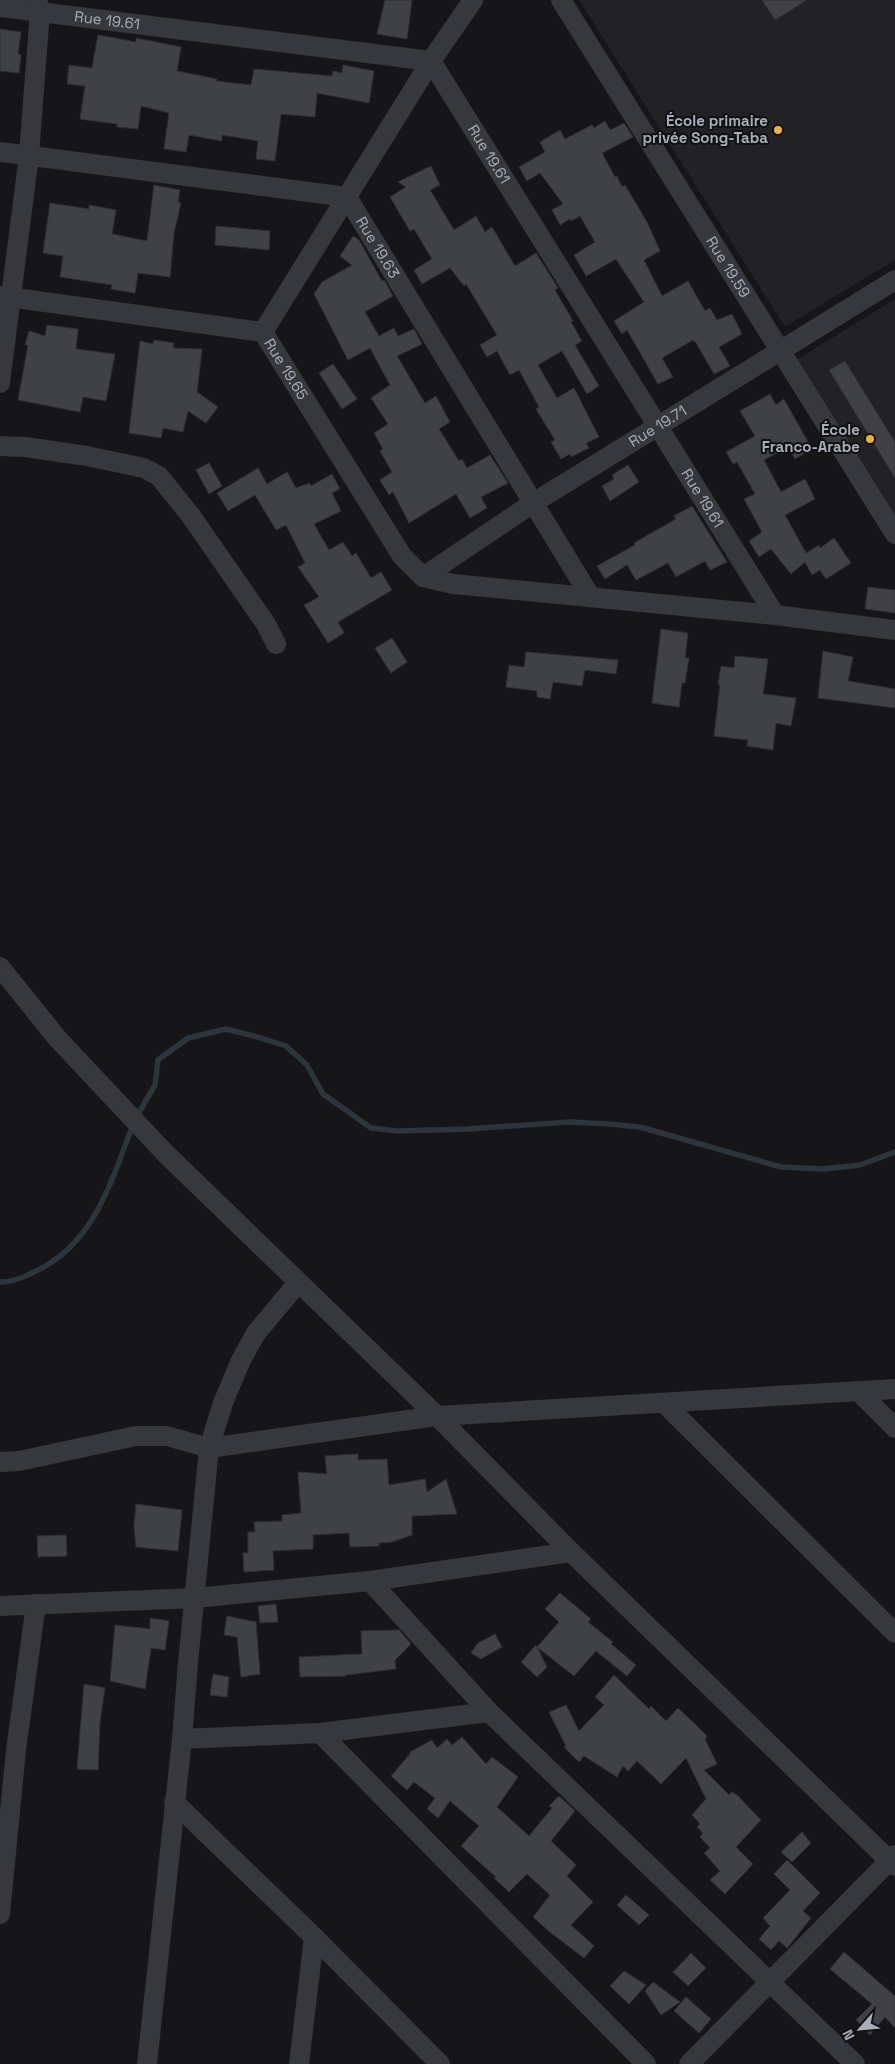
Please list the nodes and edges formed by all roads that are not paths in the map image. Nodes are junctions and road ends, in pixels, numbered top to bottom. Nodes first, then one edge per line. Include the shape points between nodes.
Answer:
1 (473, 0) edge
2 (561, 0) edge
3 (39, 6) edge
4 (0, 7) edge
5 (431, 62) junction
6 (0, 152) edge
7 (29, 156) junction
8 (347, 197) junction
9 (895, 280) edge
10 (5, 296) edge
11 (263, 332) junction
12 (780, 351) junction
13 (0, 383) edge
14 (658, 426) junction
15 (0, 446) edge
16 (533, 503) junction
17 (895, 534) edge
18 (422, 577) junction
19 (590, 596) junction
20 (775, 615) junction
21 (895, 630) edge
22 (276, 644) dead end
23 (0, 967) edge
24 (298, 1283) junction
25 (895, 1389) edge
26 (858, 1391) junction
27 (665, 1404) junction
28 (438, 1416) junction
29 (895, 1428) edge
30 (209, 1448) junction
31 (0, 1462) edge
32 (571, 1552) junction
33 (370, 1581) junction
34 (195, 1598) junction
35 (36, 1604) junction
36 (0, 1606) edge
37 (895, 1633) edge
38 (489, 1712) junction
39 (320, 1733) junction
40 (182, 1739) junction
41 (8, 1750) edge
42 (174, 1802) junction
43 (893, 1860) edge
44 (1, 1889) edge
45 (0, 1914) edge
46 (314, 1937) junction
47 (770, 1982) junction
48 (147, 2064) edge
49 (299, 2064) edge
50 (440, 2064) edge
51 (646, 2064) edge
52 (689, 2064) edge
53 (855, 2064) edge

1 - 5 street
2 - 12 street, Rue 19.59
3 - 4 street, Rue 19.61
3 - 5 street, Rue 19.61
3 - 7 street
5 - 8 street
5 - 14 street, Rue 19.61
6 - 7 street
7 - 8 street
7 - 10 street
8 - 11 street
8 - 16 street, Rue 19.63
9 - 12 street, Rue 19.71
10 - 11 street, Rue 19.65
10 - 13 street
11 - 18 street, Rue 19.65 via 402,556
12 - 14 street, Rue 19.71
12 - 17 street, Rue 19.59
14 - 16 street, Rue 19.71
14 - 20 street, Rue 19.61
15 - 22 street via 87,456 144,468 159,476 191,516 266,624
16 - 18 street, Rue 19.71
16 - 19 street, Rue 19.63
18 - 19 street via 453,584
19 - 20 street
20 - 21 street
23 - 24 street via 57,1038 166,1154
24 - 28 street
24 - 30 street via 256,1333 241,1360
25 - 26 street
26 - 27 street
26 - 29 street
27 - 28 street
27 - 37 street
28 - 30 street
28 - 32 street
30 - 31 street via 167,1436 136,1436 19,1461
30 - 34 street
32 - 33 street
32 - 43 street
33 - 34 street
33 - 38 street
34 - 35 street
34 - 40 street
35 - 36 street
35 - 41 street
38 - 39 street
38 - 47 street
39 - 40 street
39 - 51 street
40 - 42 street
41 - 44 street
42 - 46 street
42 - 48 street
43 - 47 street
44 - 45 street
46 - 49 street
46 - 50 street
47 - 52 street
47 - 53 street

